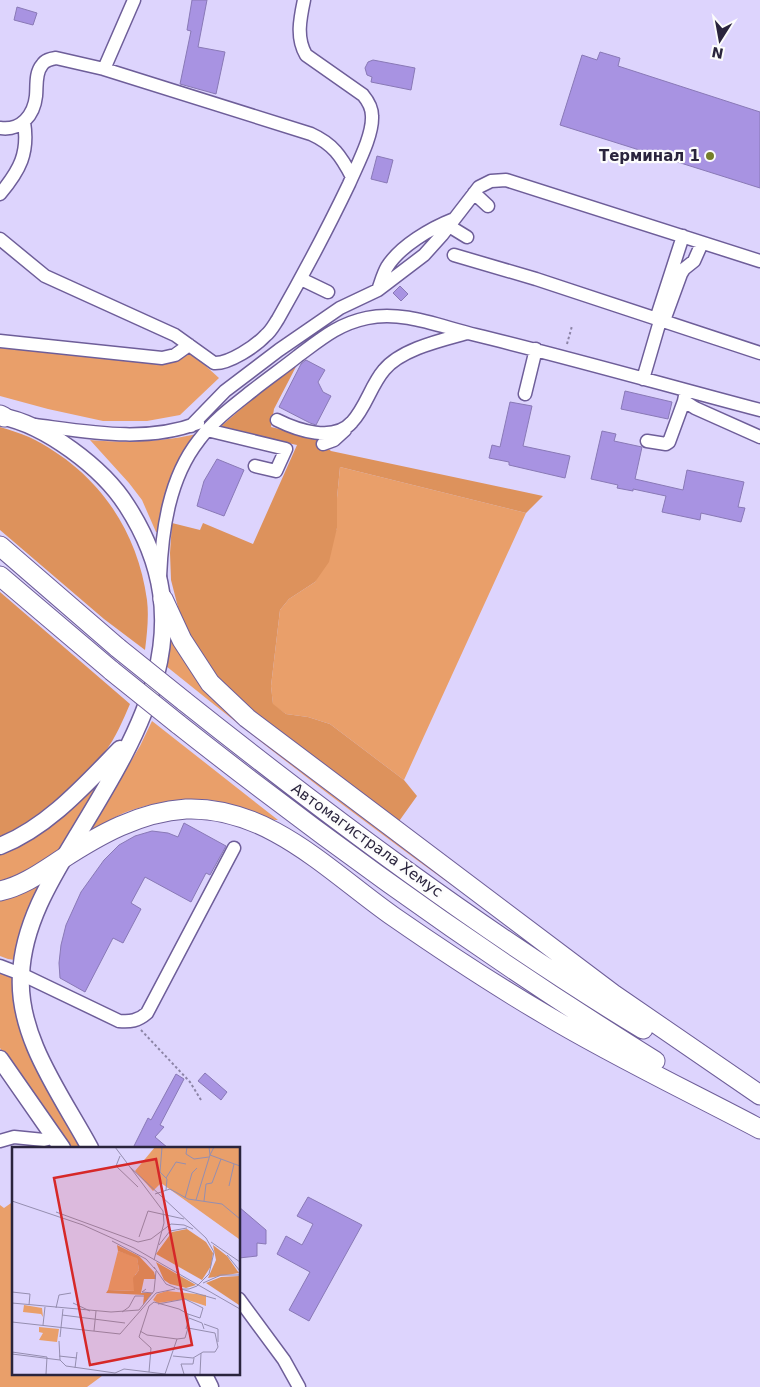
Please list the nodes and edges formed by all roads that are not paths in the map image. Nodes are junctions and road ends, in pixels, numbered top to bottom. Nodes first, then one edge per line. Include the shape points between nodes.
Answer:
1 (134, 0) edge
2 (304, 0) edge
3 (104, 68) junction
4 (24, 122) junction
5 (0, 128) edge
6 (352, 177) junction
7 (474, 192) junction
8 (0, 194) edge
9 (488, 206) dead end
10 (451, 222) junction
11 (468, 236) dead end
12 (683, 236) junction
13 (0, 239) edge
14 (702, 243) junction
15 (454, 255) dead end
16 (760, 261) edge
17 (301, 278) junction
18 (328, 292) dead end
19 (660, 321) junction
20 (467, 333) junction
21 (0, 341) edge
22 (189, 345) junction
23 (536, 349) junction
24 (760, 353) edge
25 (643, 379) junction
26 (525, 394) dead end
27 (685, 396) junction
28 (760, 410) edge
29 (1, 416) edge
30 (277, 420) dead end
31 (352, 423) junction
32 (28, 424) junction
33 (207, 430) junction
34 (760, 436) edge
35 (647, 441) dead end
36 (323, 444) dead end
37 (255, 466) dead end
38 (0, 546) edge
39 (0, 576) edge
40 (160, 578) junction
41 (163, 599) junction
42 (131, 738) junction
43 (0, 846) edge
44 (234, 848) dead end
45 (64, 858) junction
46 (0, 891) edge
47 (0, 966) edge
48 (21, 974) junction
49 (0, 1059) edge
50 (760, 1097) edge
51 (760, 1128) edge
52 (0, 1141) edge
53 (58, 1143) edge
54 (89, 1147) edge
55 (240, 1300) edge
56 (204, 1374) edge
57 (210, 1387) edge
58 (299, 1387) edge

1 - 3 street
2 - 6 street via 299,34 306,55 363,95 370,104 369,132
3 - 4 street via 56,58 43,63 38,71 32,112
3 - 6 street via 325,140
4 - 5 street via 17,128
4 - 8 street via 26,149 10,182
6 - 17 street
7 - 9 street
7 - 10 street
7 - 12 street via 484,184 506,180
10 - 11 street
10 - 32 street via 428,231 395,256 378,290 340,308 221,385 191,426 176,431 131,434
12 - 14 street
12 - 19 street via 658,313
13 - 22 street via 45,276 175,335
14 - 16 street
14 - 19 street via 694,261 681,274 666,315
15 - 19 street
17 - 18 street
17 - 22 street via 278,319 258,343 219,363 207,359
19 - 24 street
19 - 25 street
20 - 23 street
20 - 31 street via 398,357 384,370
20 - 33 street via 403,317 354,321 324,336 284,365
21 - 22 street via 162,358 175,355
23 - 25 street
23 - 26 street
25 - 27 street
27 - 28 street
27 - 34 street via 696,408
27 - 35 street via 670,442
29 - 32 main road
30 - 31 street via 309,432 334,431
31 - 36 street via 334,440
32 - 40 main road via 82,458 121,495 137,521
33 - 37 street via 286,449 276,471
33 - 40 street via 186,459 172,494 164,526
38 - 50 highway, Автомагистрала Хемус, bridge via 184,701 280,777 420,879 614,1011
39 - 51 highway, Автомагистрала Хемус, bridge via 178,724 346,853 495,958
40 - 41 main road
41 - 42 main road via 162,651 144,713
41 - 50 highway via 182,640 210,682 247,718 613,994
42 - 43 main road via 57,811
42 - 45 main road via 106,789
44 - 48 street via 147,1013 133,1021 120,1021
45 - 46 highway via 33,878
45 - 48 main road via 35,913
45 - 51 highway via 97,837 150,815 186,809 242,817 296,844 394,917 544,1014
47 - 48 street
48 - 54 main road via 21,1000 31,1033 50,1079
49 - 53 main road
52 - 53 street via 14,1137
55 - 58 street via 284,1360
56 - 57 main road

